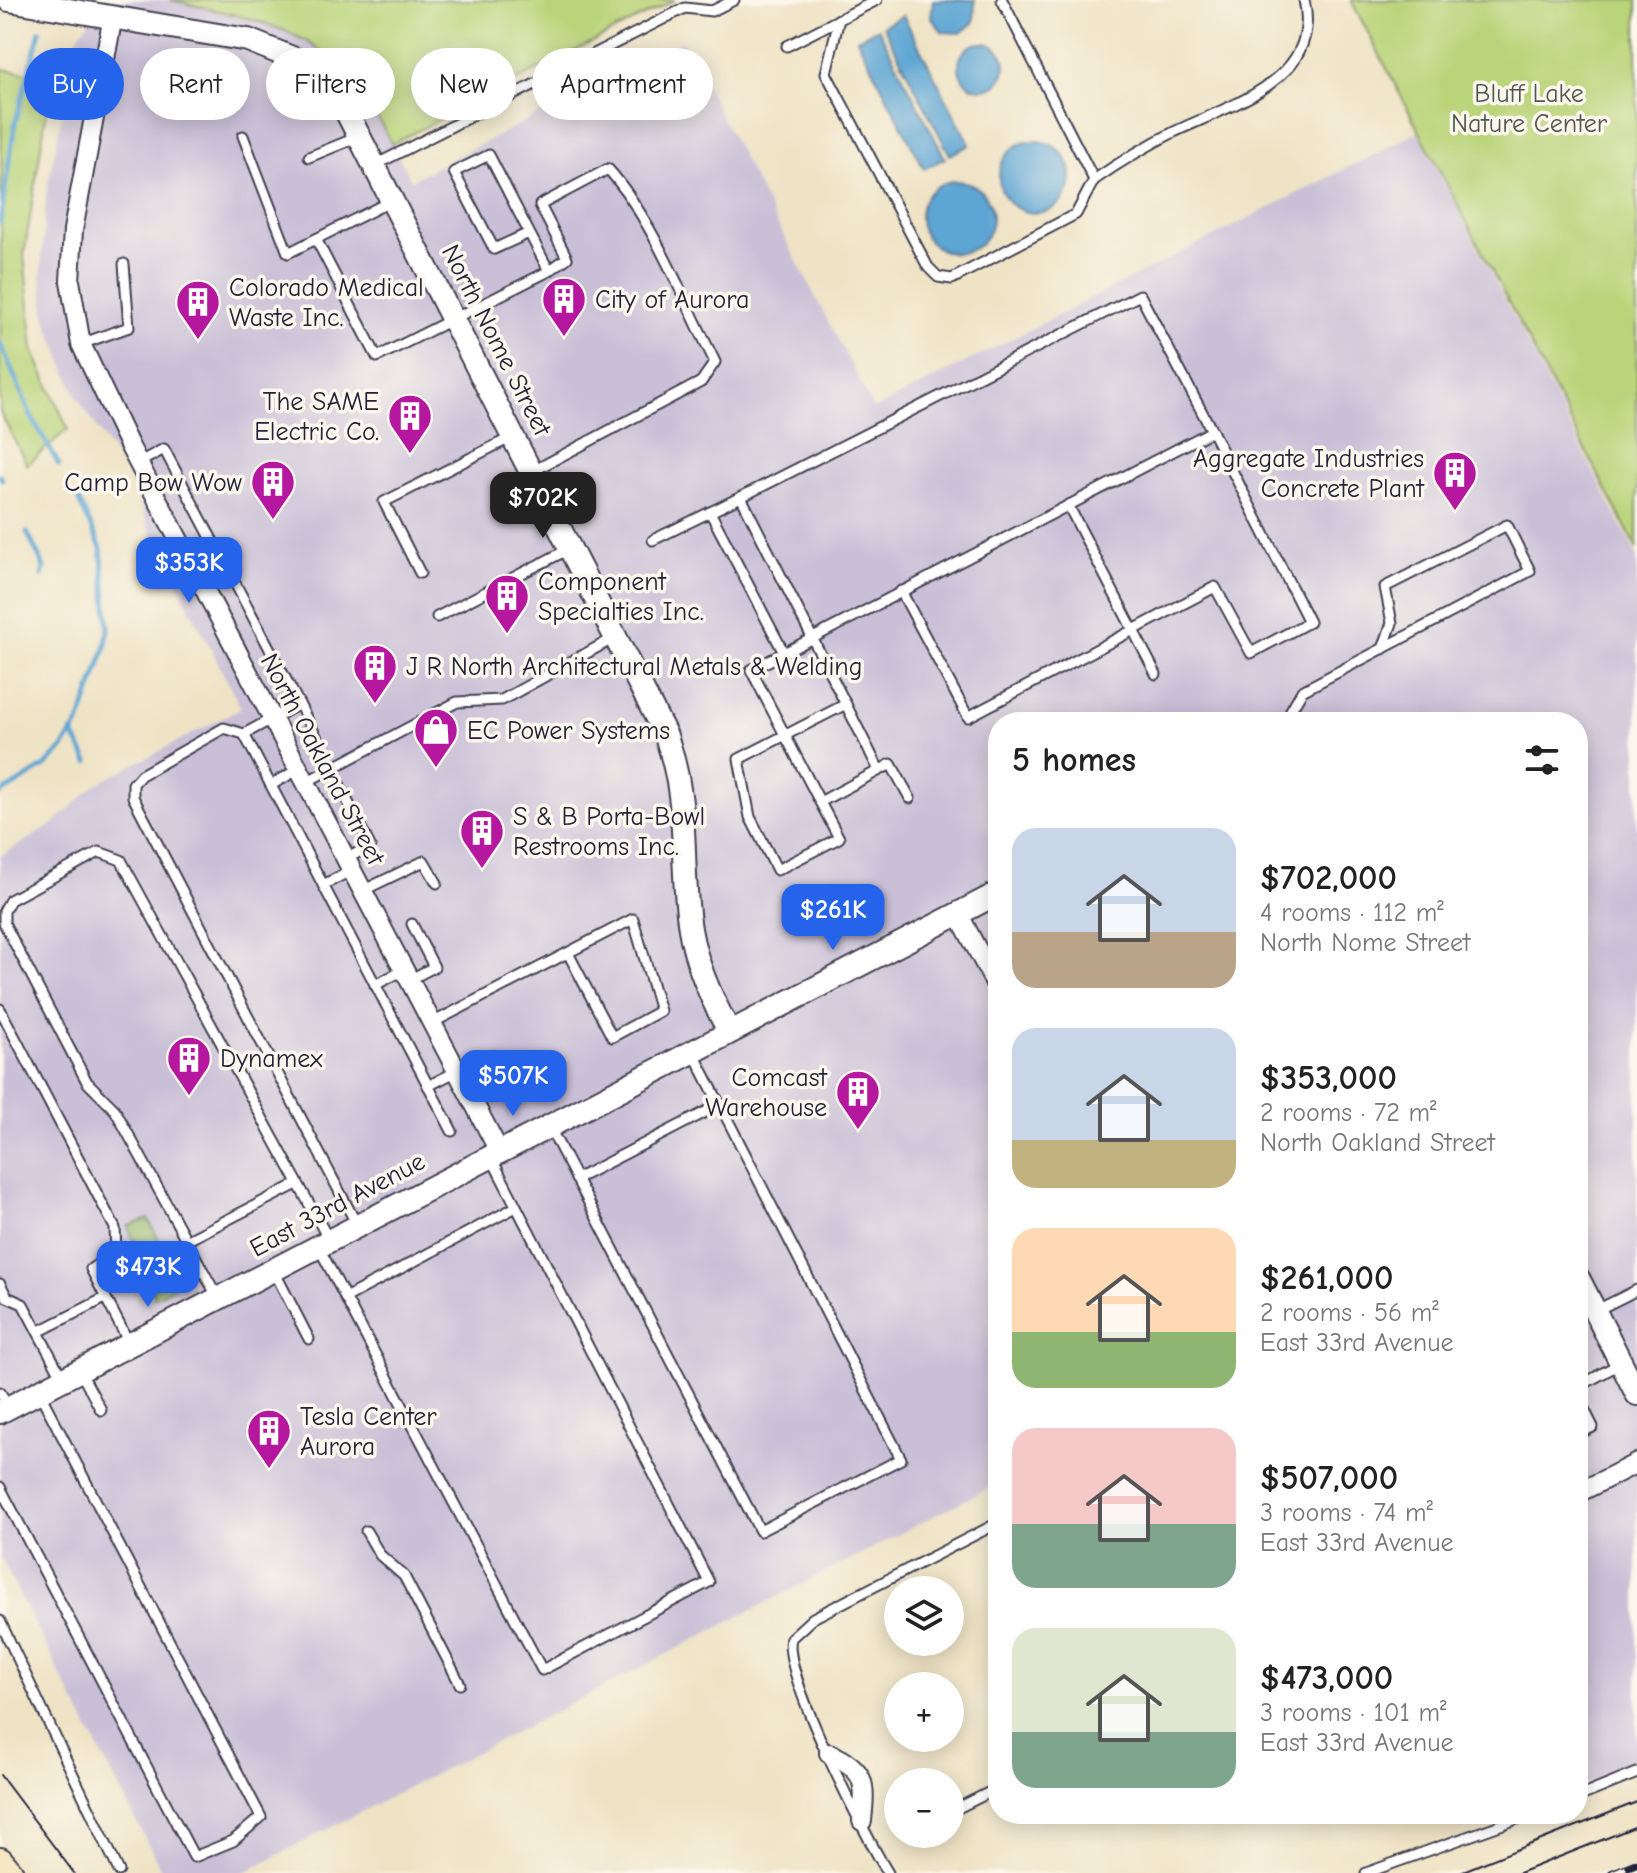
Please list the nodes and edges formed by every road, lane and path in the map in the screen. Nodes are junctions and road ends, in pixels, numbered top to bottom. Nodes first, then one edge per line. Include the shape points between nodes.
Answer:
1 (9, 0) edge
2 (734, 0) edge
3 (877, 0) edge
4 (1002, 0) edge
5 (1304, 0) edge
6 (113, 16) junction
7 (839, 19) junction
8 (787, 46) dead end
9 (362, 135) junction
10 (243, 136) dead end
11 (309, 157) dead end
12 (377, 164) junction
13 (1094, 180) junction
14 (394, 199) junction
15 (529, 233) junction
16 (316, 239) junction
17 (124, 264) dead end
18 (549, 271) junction
19 (455, 318) junction
20 (81, 344) junction
21 (1212, 431) junction
22 (515, 435) junction
23 (138, 463) junction
24 (533, 471) junction
25 (741, 497) junction
26 (1068, 505) junction
27 (710, 512) junction
28 (653, 540) dead end
29 (572, 547) junction
30 (420, 573) dead end
31 (901, 591) junction
32 (437, 617) dead end
33 (1132, 630) junction
34 (617, 636) junction
35 (813, 638) junction
36 (1383, 649) junction
37 (784, 653) junction
38 (1156, 674) dead end
39 (299, 704) junction
40 (846, 704) junction
41 (1291, 712) edge
42 (272, 719) junction
43 (244, 734) junction
44 (784, 736) junction
45 (326, 755) dead end
46 (332, 770) junction
47 (879, 770) junction
48 (302, 776) junction
49 (271, 785) junction
50 (910, 798) dead end
51 (820, 802) junction
52 (349, 864) junction
53 (437, 883) dead end
54 (323, 885) junction
55 (362, 891) junction
56 (988, 898) edge
57 (958, 913) junction
58 (412, 924) dead end
59 (568, 953) junction
60 (988, 970) edge
61 (407, 975) junction
62 (375, 985) junction
63 (0, 1009) edge
64 (432, 1023) junction
65 (729, 1031) junction
66 (692, 1051) junction
67 (457, 1071) junction
68 (428, 1086) junction
69 (721, 1104) junction
70 (548, 1125) junction
71 (452, 1131) dead end
72 (494, 1153) junction
73 (576, 1179) junction
74 (297, 1184) junction
75 (516, 1207) junction
76 (357, 1225) junction
77 (188, 1240) junction
78 (323, 1243) junction
79 (273, 1269) junction
80 (0, 1284) edge
81 (1637, 1290) edge
82 (1588, 1297) edge
83 (105, 1298) junction
84 (218, 1298) junction
85 (345, 1298) junction
86 (1595, 1311) junction
87 (38, 1332) junction
88 (309, 1339) dead end
89 (129, 1345) junction
90 (71, 1375) junction
91 (1630, 1375) edge
92 (1588, 1385) edge
93 (39, 1392) junction
94 (3, 1404) edge
95 (101, 1410) dead end
96 (1637, 1463) edge
97 (0, 1487) edge
98 (1588, 1488) edge
99 (988, 1528) edge
100 (366, 1531) dead end
101 (0, 1621) edge
102 (460, 1684) dead end
103 (829, 1753) joint
104 (1637, 1773) edge
105 (988, 1793) edge
106 (1588, 1793) edge
107 (964, 1805) edge
108 (862, 1821) joint
109 (1503, 1824) edge
110 (0, 1861) edge
111 (119, 1871) dead end
112 (886, 1871) edge
113 (10, 1873) edge
114 (1366, 1873) edge

1 - 6 street, North Nome Street
2 - 12 lane via 712,11 685,8
3 - 7 lane
4 - 13 lane
5 - 13 lane via 1303,47 1286,70 1253,97 1172,133
6 - 9 street, North Nome Street via 248,40 290,57 326,83
6 - 20 street, North Oakland Street via 71,250 72,304
7 - 8 lane
7 - 13 lane via 826,73 938,277 952,279 1076,214
9 - 11 lane
9 - 12 street, North Nome Street
10 - 16 lane via 288,253
12 - 14 street, North Nome Street
14 - 16 lane
14 - 19 street, North Nome Street
15 - 15 lane via 489,155 454,172 494,249
15 - 18 lane
16 - 19 lane via 377,357
17 - 20 lane via 129,327
18 - 19 lane
18 - 24 lane via 567,258 540,205 608,169 652,238 715,362 701,382
19 - 22 street, North Nome Street
20 - 23 street, North Oakland Street
21 - 25 lane via 1140,295
21 - 26 lane
21 - 33 lane via 1309,622 1251,653 1215,587
22 - 24 street, North Nome Street
22 - 30 lane via 384,502
23 - 39 lane via 164,449
23 - 42 street, North Oakland Street
24 - 29 street, North Nome Street
25 - 27 lane
25 - 35 lane
26 - 31 lane
26 - 33 lane
27 - 28 lane
27 - 37 lane
29 - 32 lane
29 - 34 street, North Nome Street
31 - 33 lane via 968,717
31 - 35 lane
33 - 38 lane
34 - 46 lane via 502,700 457,702
34 - 65 street, North Nome Street via 674,758 683,801 690,930 706,983
35 - 37 lane
35 - 40 lane
36 - 36 lane via 1530,571 1507,525 1385,587 1392,623
36 - 41 lane via 1302,691
37 - 44 lane via 751,670
39 - 42 lane
39 - 45 lane
40 - 44 lane
40 - 47 lane
42 - 43 lane
42 - 48 street, North Oakland Street
43 - 49 lane
43 - 76 lane via 224,728 169,759 141,775 133,784 133,797
44 - 51 lane
44 - 51 lane via 739,759 750,817 777,870 839,838
46 - 48 lane
46 - 52 lane via 370,846
47 - 50 lane via 891,764
47 - 51 lane
48 - 49 lane
48 - 52 street, North Oakland Street
49 - 54 lane
52 - 54 lane
52 - 55 street, North Oakland Street
53 - 55 lane via 424,861
54 - 62 lane
55 - 61 street, North Oakland Street
56 - 57 street, East 33rd Avenue
57 - 60 street
57 - 65 street, East 33rd Avenue
58 - 61 lane via 434,967
59 - 59 lane via 633,919 660,1011 612,1037
59 - 64 lane
61 - 62 lane
61 - 64 street, North Oakland Street
62 - 68 lane
63 - 83 lane via 115,1228 116,1252 91,1269
64 - 67 street, North Oakland Street
65 - 66 street, East 33rd Avenue
66 - 69 lane
66 - 70 street, East 33rd Avenue
67 - 68 lane
67 - 72 street, North Oakland Street
68 - 71 lane
69 - 73 lane
69 - 73 lane via 901,1459 760,1531
70 - 72 street, East 33rd Avenue
70 - 73 lane
72 - 75 lane
72 - 76 street, East 33rd Avenue
74 - 77 lane
74 - 77 lane via 121,860 99,852 10,900 4,923 87,1082 115,1110
74 - 78 lane
75 - 85 lane
75 - 85 lane via 709,1582 542,1670
76 - 78 street, East 33rd Avenue
77 - 84 lane
78 - 79 street, East 33rd Avenue
78 - 85 lane
79 - 84 street, East 33rd Avenue
79 - 88 lane
80 - 87 lane via 7,1297 23,1304
81 - 86 lane
82 - 86 street
83 - 87 lane
83 - 89 lane
84 - 89 street, East 33rd Avenue
86 - 91 street
87 - 90 lane
89 - 90 street, East 33rd Avenue
90 - 93 street, East 33rd Avenue
90 - 95 lane
91 - 92 lane
93 - 94 street, East 33rd Avenue
93 - 97 lane via 261,1817 233,1841 194,1857
96 - 98 street
99 - 103 lane via 794,1632 791,1661
100 - 102 lane via 380,1555 404,1576
101 - 111 lane
103 - 108 street via 853,1764 859,1774
104 - 106 lane
105 - 107 lane
108 - 112 lane
109 - 114 lane
110 - 113 main road

